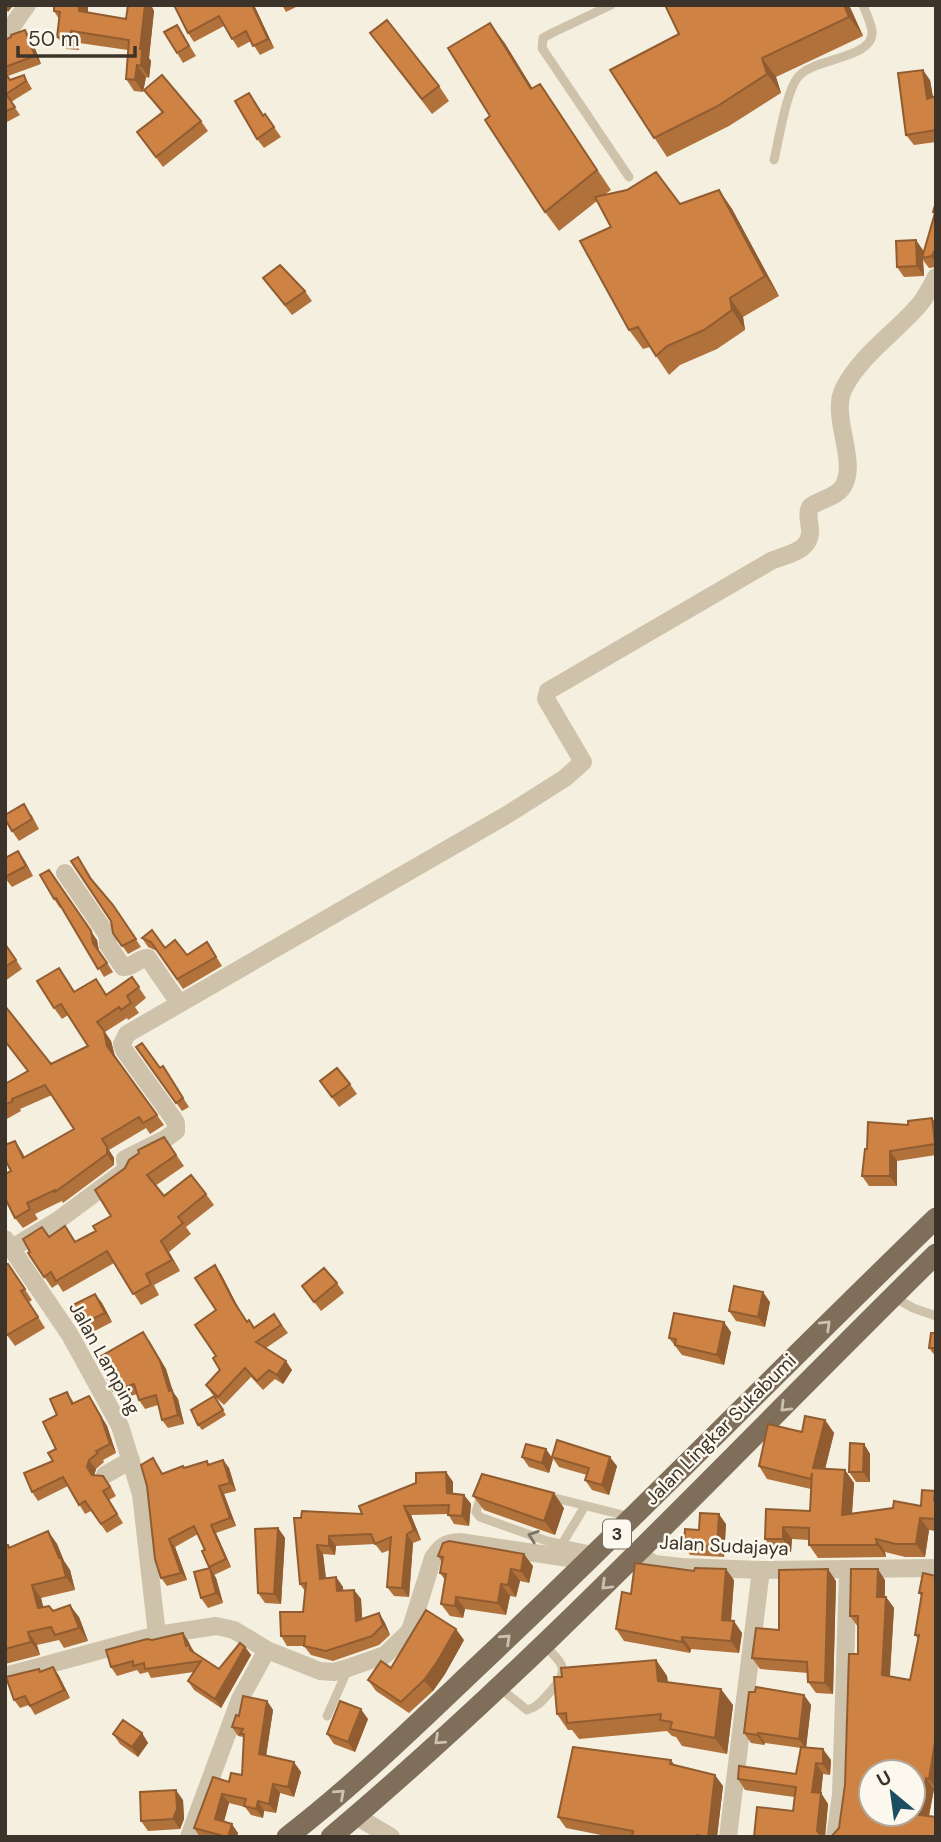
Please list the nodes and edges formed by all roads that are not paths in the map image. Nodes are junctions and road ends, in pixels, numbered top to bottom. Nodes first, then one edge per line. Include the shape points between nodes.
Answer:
1 (27, 5) edge
2 (611, 5) edge
3 (863, 5) edge
4 (5, 36) edge
5 (774, 160) dead end
6 (629, 177) dead end
7 (936, 277) edge
8 (65, 873) dead end
9 (179, 1003) junction
10 (936, 1219) edge
11 (9, 1243) edge
12 (936, 1254) edge
13 (892, 1296) junction
14 (936, 1316) edge
15 (785, 1364) junction
16 (808, 1384) junction
17 (131, 1460) junction
18 (105, 1475) edge
19 (487, 1481) edge
20 (531, 1492) edge
21 (585, 1506) junction
22 (633, 1518) junction
23 (558, 1550) junction
24 (638, 1554) junction
25 (594, 1557) junction
26 (936, 1568) edge
27 (761, 1570) junction
28 (848, 1570) junction
29 (157, 1635) junction
30 (544, 1645) junction
31 (267, 1650) junction
32 (348, 1668) junction
33 (5, 1676) edge
34 (498, 1686) junction
35 (327, 1716) dead end
36 (356, 1816) junction
37 (189, 1837) edge
38 (287, 1837) edge
39 (331, 1837) edge
40 (391, 1837) edge
41 (728, 1837) edge
42 (835, 1837) edge

1 - 4 street
2 - 6 lane via 552,33 541,43
3 - 5 lane via 872,31 868,45 797,77
7 - 9 street via 920,304 882,339 844,388 839,405 846,477 841,490 810,507 808,543 547,693 546,699 581,755 581,765 510,813
8 - 9 street via 108,936 108,945 123,967 148,958
9 - 11 street via 127,1034 122,1044 173,1118 176,1131 125,1159 127,1170 57,1221
15 -> 10 main road, Jalan Lingkar Sukabumi / 3
11 - 17 street, Jalan Lamping via 104,1393
12 - 13 main road, Jalan Lingkar Sukabumi / 3
13 - 14 lane
13 - 16 main road, Jalan Lingkar Sukabumi / 3
15 - 16 main road
15 - 22 main road, Jalan Lingkar Sukabumi / 3
16 -> 24 main road, Jalan Lingkar Sukabumi / 3
17 - 18 street
17 - 29 street, Jalan Lamping via 141,1494
23 -> 19 lane via 480,1517 476,1512
20 - 21 lane
21 - 22 lane
21 - 23 lane
22 - 25 main road, Jalan Lingkar Sukabumi / 3
23 - 25 street
23 - 32 street via 446,1543 433,1559 410,1631 385,1655
24 - 27 street, Jalan Sudajaya via 654,1564
24 -> 30 main road, Jalan Lingkar Sukabumi / 3
38 -> 25 main road, Jalan Lingkar Sukabumi / 3 via 335,1800
26 - 28 street, Jalan Sudajaya
27 - 28 street, Jalan Sudajaya
27 - 41 street
28 - 42 street via 841,1795
29 - 31 street via 216,1626 234,1630
29 - 33 street
30 - 34 main road, Jalan Lingkar Sukabumi / 3
30 - 34 lane via 559,1660 562,1679 537,1707 527,1710
31 - 32 street via 320,1671
31 - 37 street via 240,1699
32 - 35 lane
34 -> 36 main road, Jalan Lingkar Sukabumi / 3
36 - 39 main road, Jalan Lingkar Sukabumi / 3
36 - 40 street

